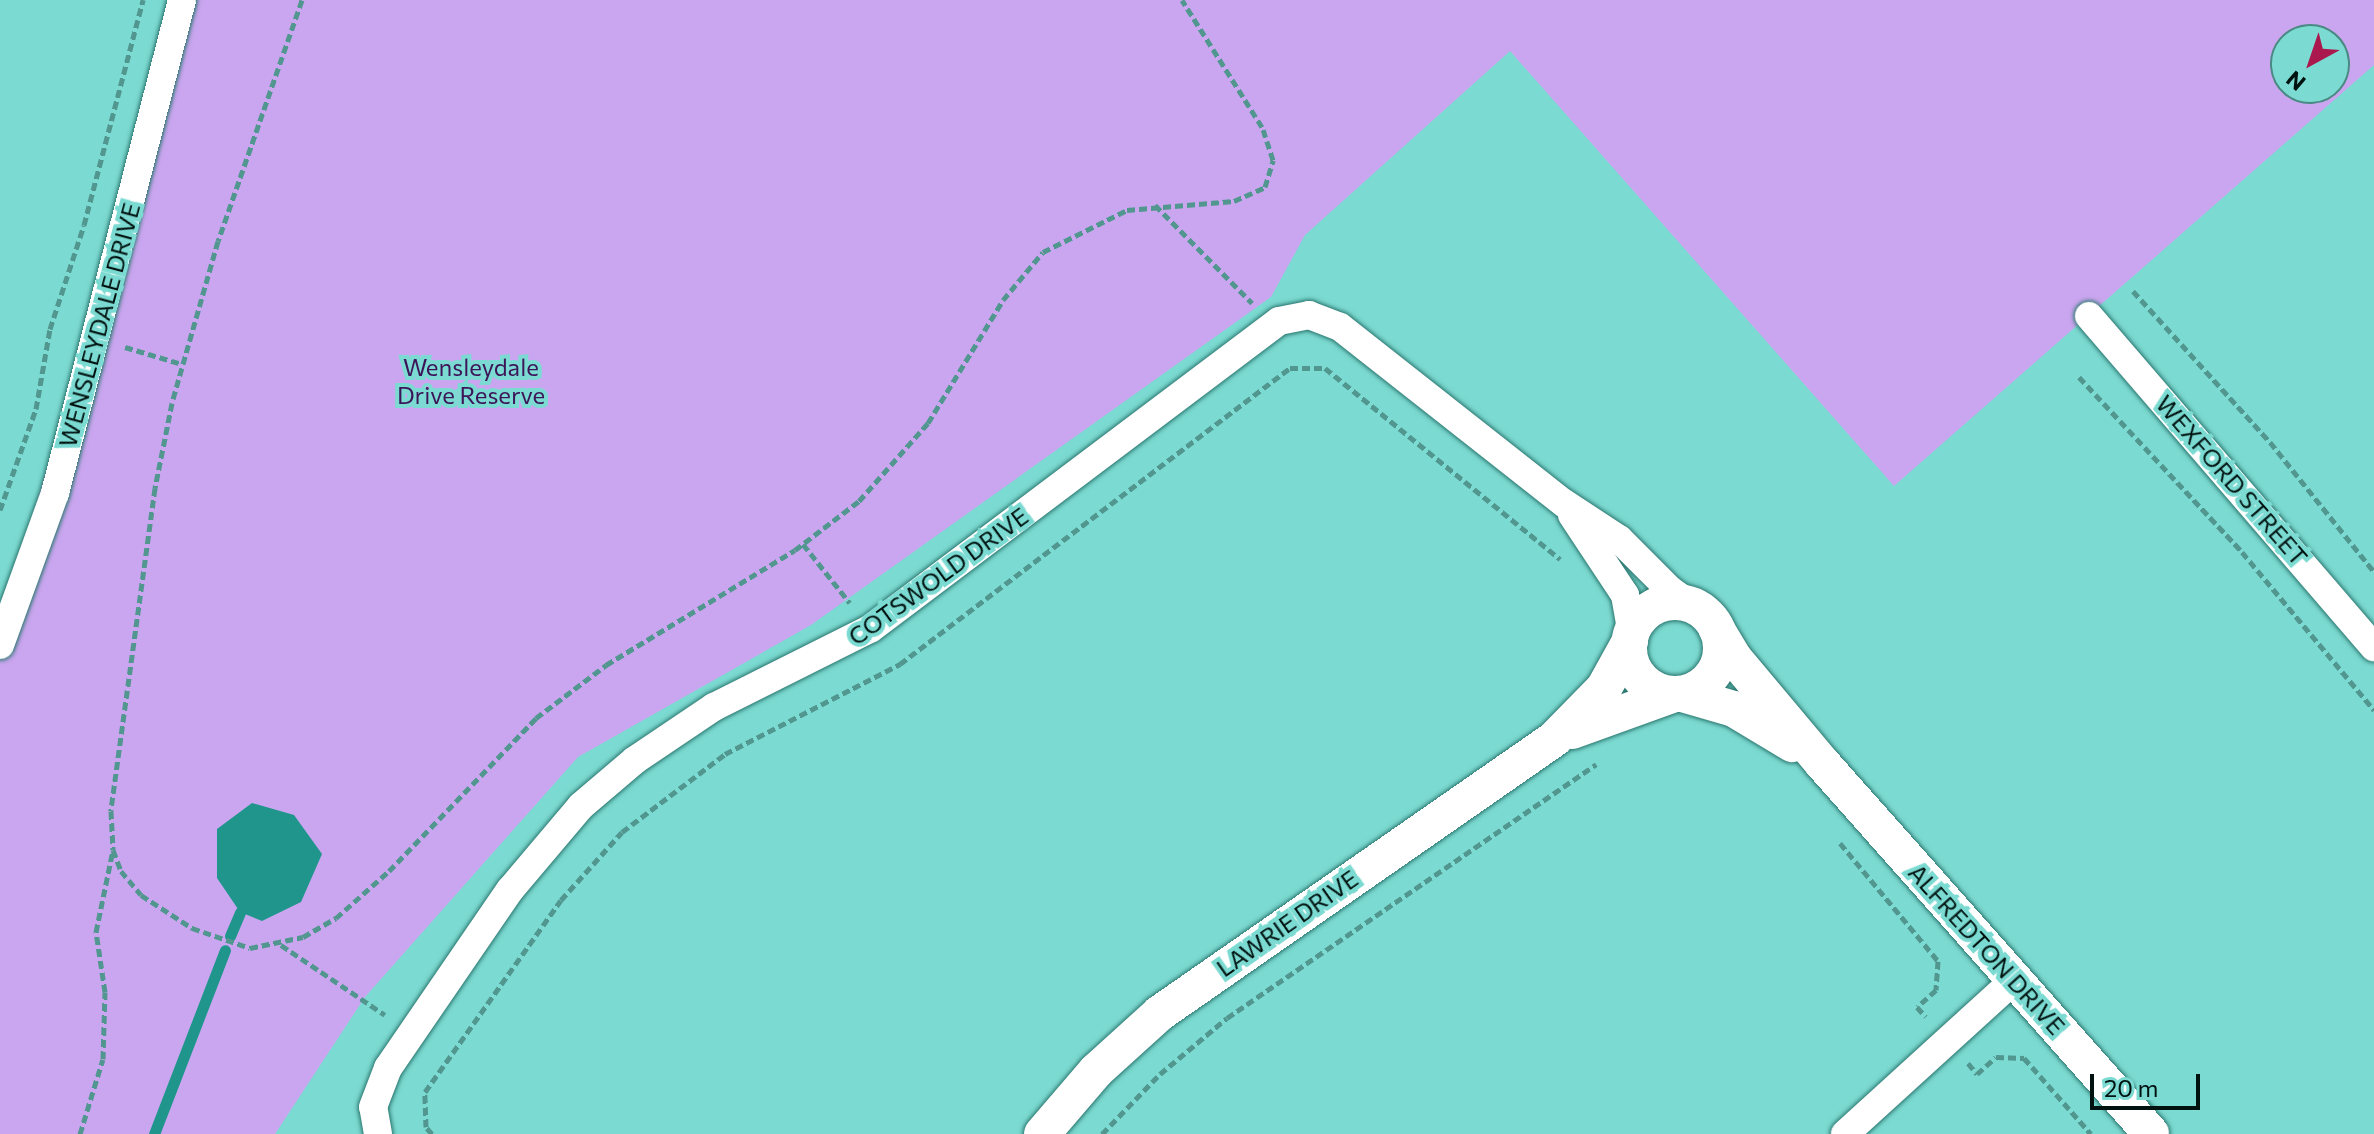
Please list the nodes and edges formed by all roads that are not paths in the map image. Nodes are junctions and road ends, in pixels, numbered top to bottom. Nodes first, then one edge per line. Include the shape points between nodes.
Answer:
1 (182, 0) edge
2 (2089, 316) dead end
3 (1564, 503) junction
4 (1706, 618) junction
5 (1631, 637) junction
6 (0, 645) edge
7 (2374, 647) edge
8 (1678, 694) junction
9 (1555, 738) junction
10 (1823, 764) junction
11 (2014, 980) junction
12 (378, 1134) edge
13 (1042, 1134) edge
14 (1845, 1134) edge
15 (2151, 1134) edge

1 - 6 street, WENSLEYDALE DRIVE via 55,493
2 - 7 street, WEXFORD STREET
3 - 4 street, COTSWOLD DRIVE via 1619,539
3 - 5 street, COTSWOLD DRIVE via 1619,584 1631,612
3 - 12 street, COTSWOLD DRIVE via 1340,327 1309,315 1273,324 870,629 833,652 714,707 608,783 534,858 412,1033 374,1096 372,1118
4 - 5 street via 1662,605 1643,615
4 - 8 street via 1721,649 1716,669 1702,686
4 - 10 street, ALFREDTON DRIVE
5 - 8 street via 1638,675 1654,689
5 - 9 street, LAWRIE DRIVE via 1604,688
8 - 9 street, LAWRIE DRIVE
8 - 10 street, ALFREDTON DRIVE via 1734,709
9 - 13 street, LAWRIE DRIVE via 1160,1013 1096,1071
10 - 11 street, ALFREDTON DRIVE
11 - 14 street
11 - 15 street, ALFREDTON DRIVE

